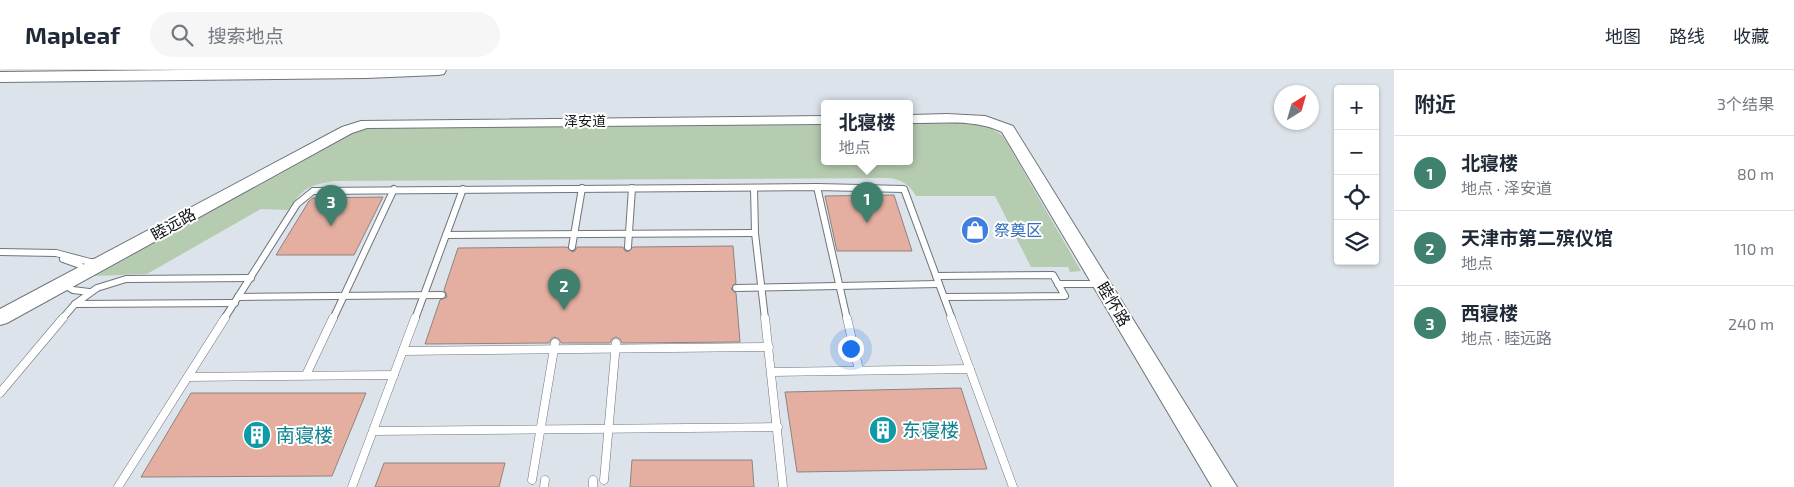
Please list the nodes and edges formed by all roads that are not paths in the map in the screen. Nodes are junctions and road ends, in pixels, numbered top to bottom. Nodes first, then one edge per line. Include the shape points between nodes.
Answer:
1 (438, 70) edge
2 (0, 77) edge
3 (913, 119) edge
4 (821, 120) edge
5 (346, 130) joint
6 (817, 187) junction
7 (582, 188) junction
8 (632, 188) junction
9 (754, 188) junction
10 (394, 189) junction
11 (463, 189) junction
12 (755, 233) junction
13 (575, 234) junction
14 (628, 234) junction
15 (446, 235) junction
16 (572, 247) dead end
17 (628, 247) dead end
18 (0, 254) edge
19 (112, 258) junction
20 (936, 276) junction
21 (251, 278) junction
22 (69, 282) junction
23 (939, 284) junction
24 (1058, 284) junction
25 (1102, 284) junction
26 (840, 286) junction
27 (761, 287) junction
28 (736, 288) dead end
29 (89, 292) junction
30 (442, 294) dead end
31 (345, 295) junction
32 (423, 295) junction
33 (944, 297) junction
34 (236, 300) junction
35 (75, 304) junction
36 (0, 318) edge
37 (616, 346) junction
38 (554, 347) junction
39 (769, 347) junction
40 (403, 351) junction
41 (970, 369) junction
42 (859, 370) junction
43 (772, 372) junction
44 (306, 375) junction
45 (394, 375) junction
46 (188, 377) junction
47 (0, 393) edge
48 (778, 428) junction
49 (608, 429) junction
50 (541, 430) junction
51 (373, 431) junction
52 (532, 480) dead end
53 (604, 480) dead end
54 (118, 487) edge
55 (352, 487) edge
56 (783, 487) edge
57 (1013, 487) edge
58 (1225, 487) edge

1 - 2 highway
3 - 25 street, 睦怀路 via 978,119 1008,129
4 - 5 street, 泽安道 via 383,123
5 - 19 street, 睦远路
6 - 9 lane
6 - 20 lane via 904,189
6 - 26 lane
7 - 8 lane
7 - 11 lane
7 - 13 lane
8 - 9 lane
8 - 14 lane
9 - 12 lane
10 - 11 lane
10 - 21 lane via 321,190 306,195 297,204
10 - 31 lane
11 - 15 lane
12 - 14 lane
12 - 27 lane
13 - 14 lane
13 - 15 lane
13 - 16 lane
14 - 17 lane
15 - 32 lane
18 - 19 lane via 56,253 90,262
18 - 22 lane via 70,260 82,269
19 - 22 street, 睦远路
20 - 23 lane
20 - 24 lane via 1054,275
21 - 29 lane via 126,279
21 - 34 lane
22 - 29 lane via 73,290
22 - 36 street, 睦远路
23 - 26 lane
23 - 33 lane
24 - 25 lane
24 - 33 lane via 1065,296
25 - 58 street, 睦怀路
26 - 27 lane
26 - 42 lane
27 - 28 lane
27 - 39 lane
29 - 35 lane
30 - 32 lane
31 - 32 lane
31 - 34 lane
31 - 44 lane
32 - 40 lane
33 - 41 lane
34 - 35 lane
34 - 46 lane
35 - 47 lane
37 - 38 lane
37 - 39 lane
37 - 49 lane
38 - 40 lane
38 - 50 lane
39 - 43 lane
40 - 45 lane
41 - 42 lane
41 - 57 lane
42 - 43 lane
43 - 48 lane
44 - 45 lane
44 - 46 lane
45 - 51 lane
46 - 54 lane
48 - 49 lane
48 - 56 lane
49 - 50 lane
49 - 53 lane
50 - 51 lane
50 - 52 lane
51 - 55 lane

